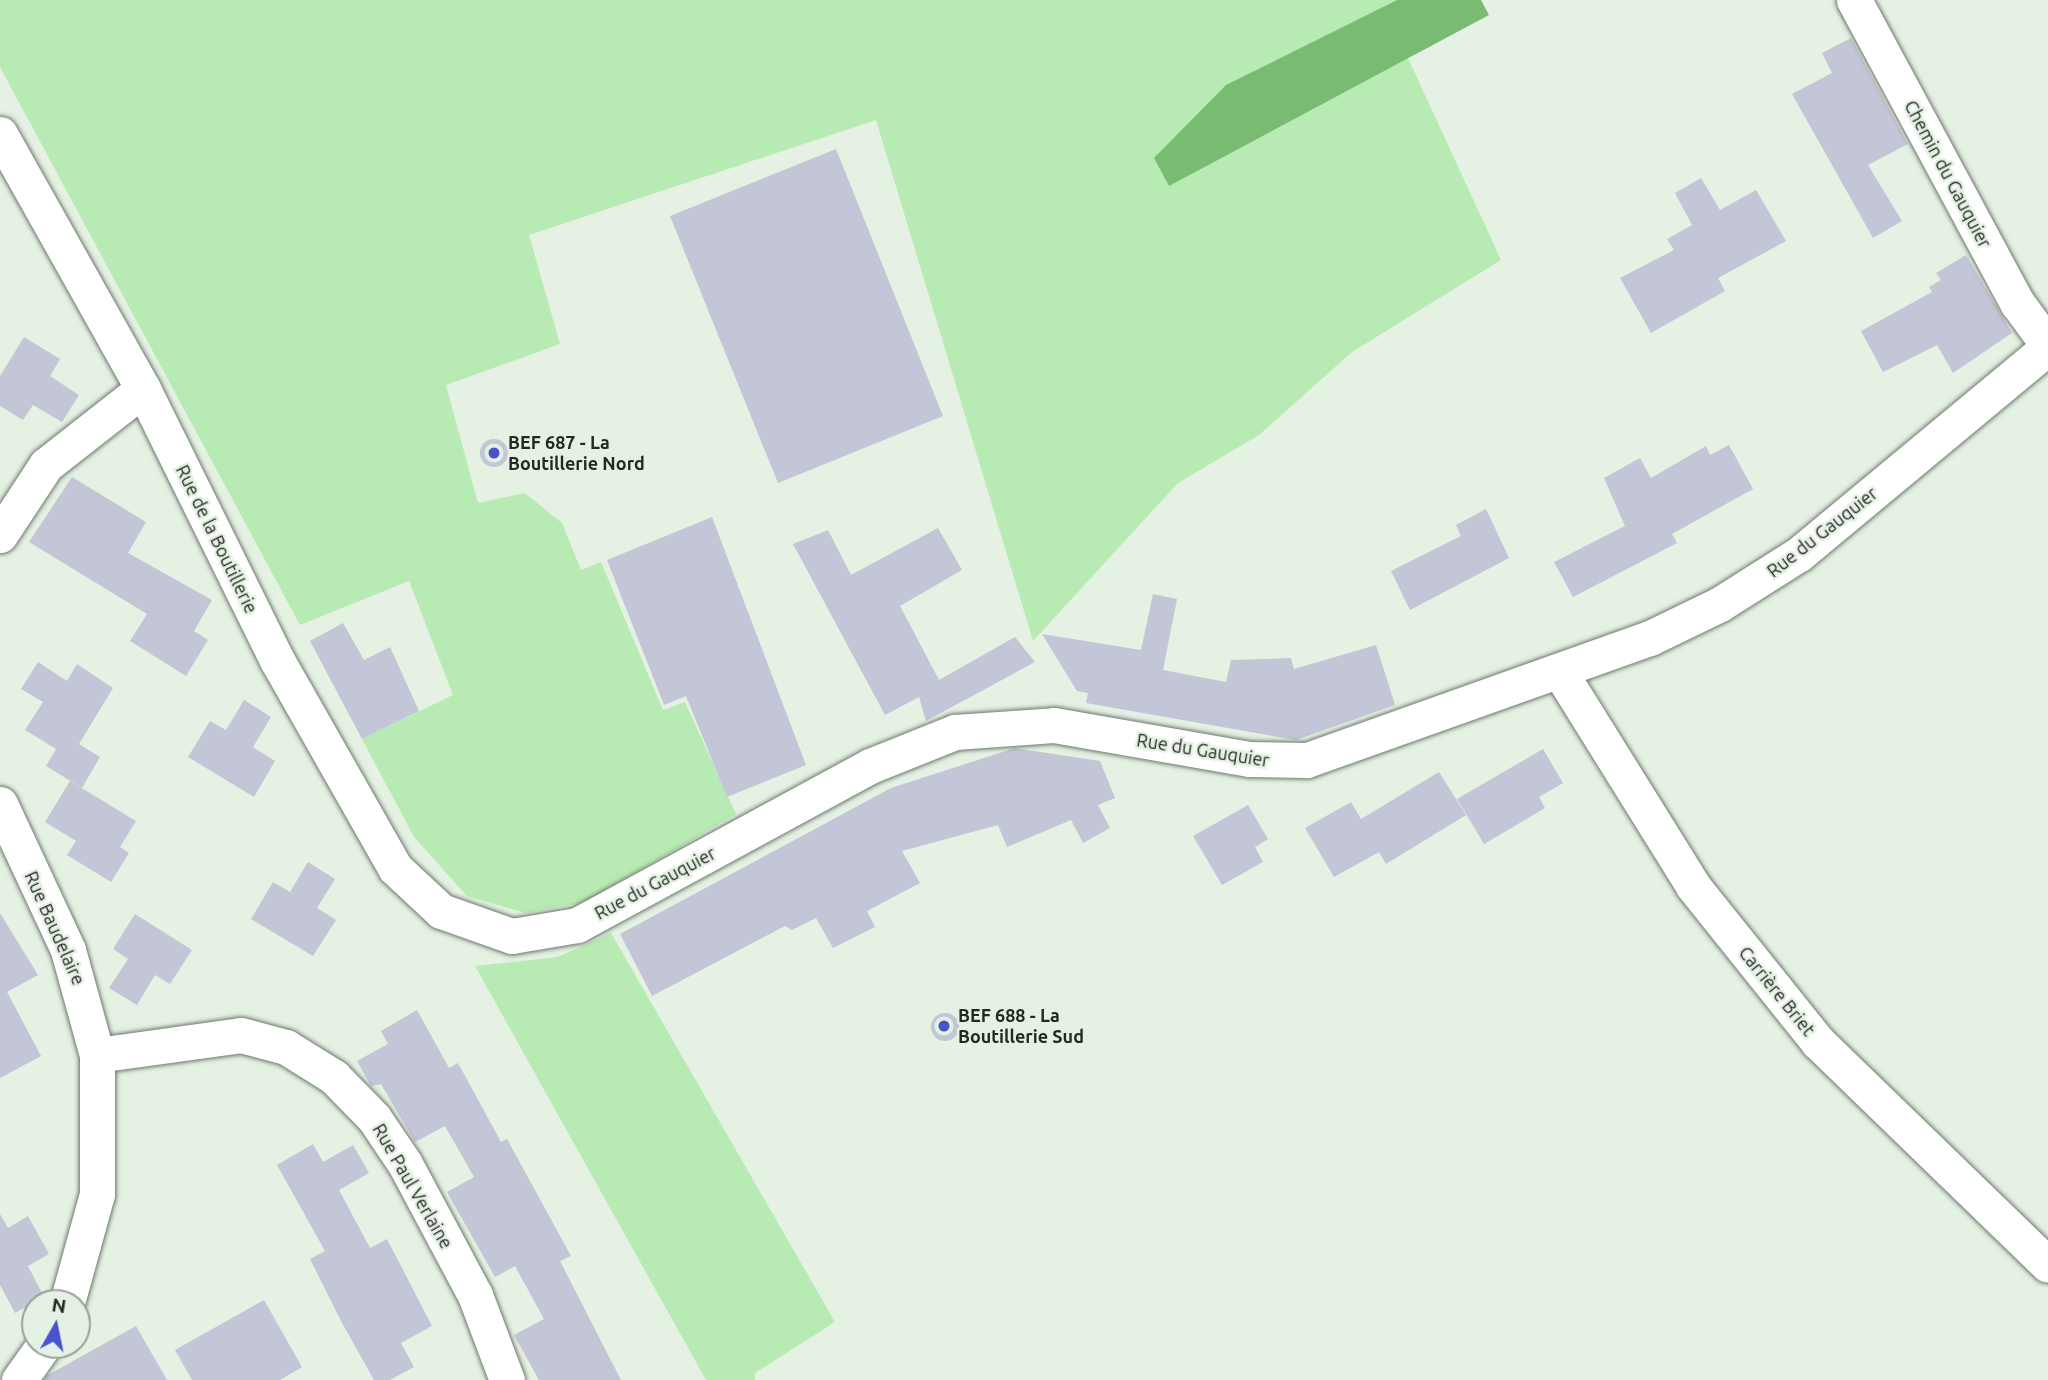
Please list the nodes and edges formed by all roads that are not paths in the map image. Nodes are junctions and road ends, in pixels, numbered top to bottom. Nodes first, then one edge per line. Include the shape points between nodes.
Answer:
1 (1854, 0) edge
2 (0, 134) edge
3 (2048, 346) edge
4 (143, 389) junction
5 (0, 536) edge
6 (1560, 672) junction
7 (0, 804) edge
8 (460, 922) joint
9 (97, 1055) junction
10 (2048, 1265) edge
11 (71, 1289) edge
12 (34, 1359) edge
13 (496, 1376) edge
14 (19, 1380) edge

1 - 3 street, Chemin du Gauquier via 2018,303
2 - 4 street, Rue de la Boutillerie
3 - 6 street, Rue du Gauquier via 1759,581 1650,638
4 - 5 street via 46,465
4 - 8 street, Rue de la Boutillerie via 354,799 411,888
6 - 8 street, Rue du Gauquier via 1287,762 1054,725 955,732 870,766 577,925 512,936
6 - 10 street, Carrière Briet via 1693,886 1818,1042
7 - 9 street, Rue Baudelaire via 68,950
9 - 11 street, Rue Baudelaire via 97,1194
9 - 13 street, Rue Paul Verlaine via 241,1035 286,1046 334,1077 374,1118 405,1164 475,1295
12 - 14 street

